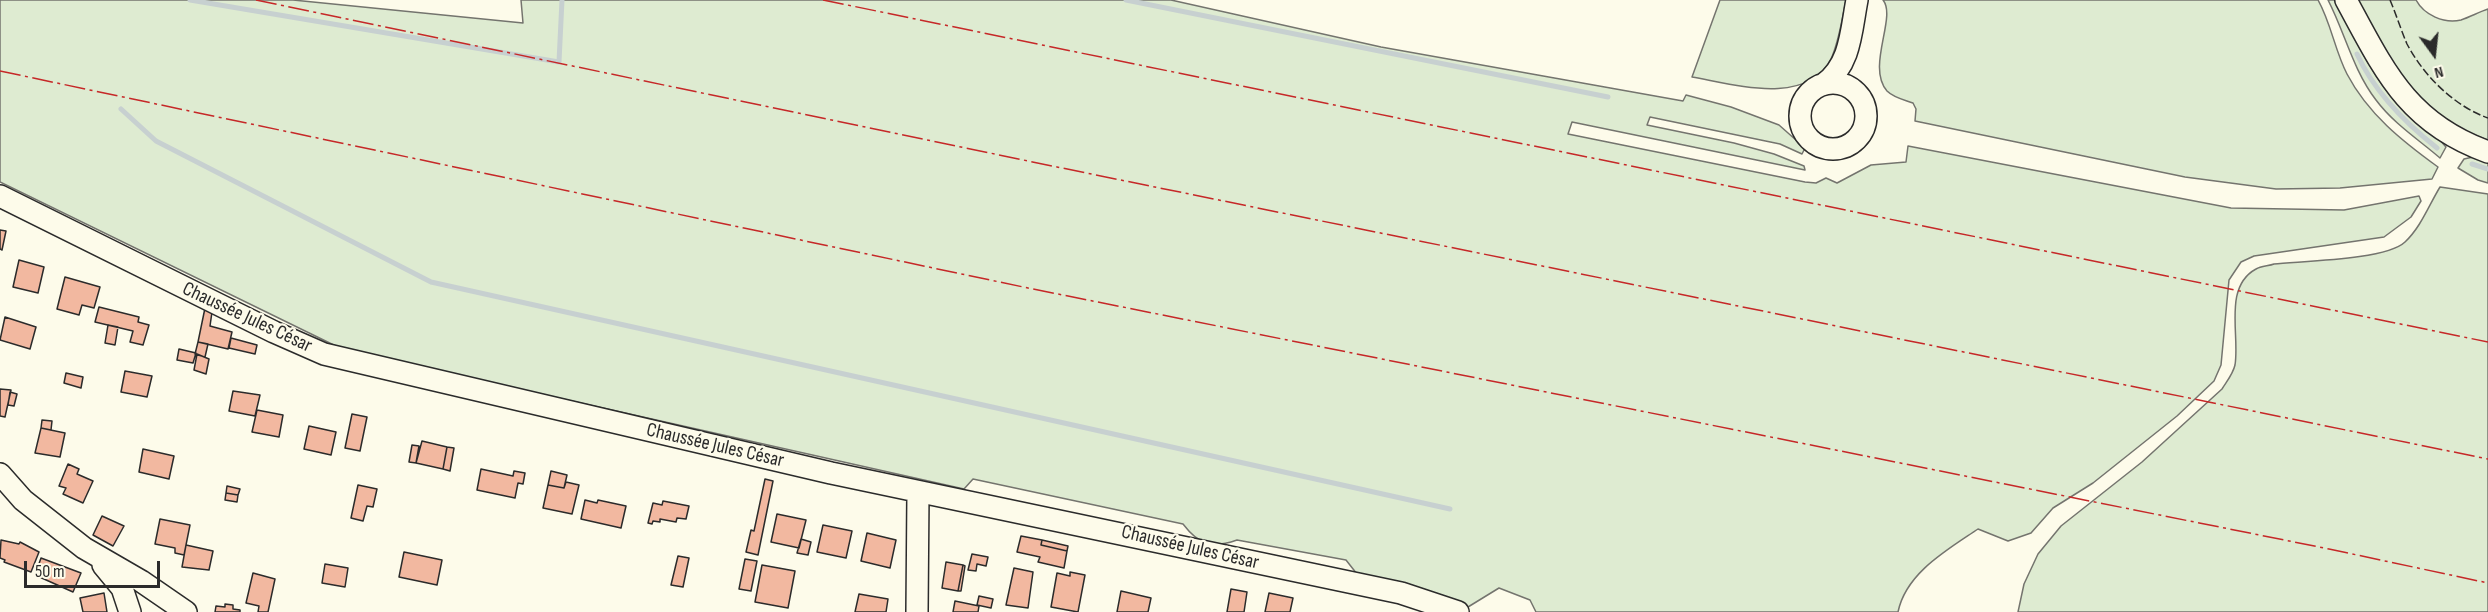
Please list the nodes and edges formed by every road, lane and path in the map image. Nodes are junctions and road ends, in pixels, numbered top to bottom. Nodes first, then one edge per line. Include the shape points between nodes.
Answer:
1 (1857, 0) edge
2 (2346, 0) edge
3 (1849, 47) junction
4 (1824, 84) junction
5 (1853, 90) junction
6 (2488, 152) edge
7 (0, 196) edge
8 (0, 474) edge
9 (918, 492) junction
10 (84, 548) junction
11 (130, 612) edge
12 (186, 612) edge
13 (917, 612) edge
14 (1458, 612) edge

1 - 3 street
2 - 6 street via 2386,72 2412,106 2446,133
3 - 4 street via 1838,72
3 - 5 street
4 - 5 street via 1844,85
4 - 5 street via 1808,94 1800,112 1803,131 1816,145 1825,148 1844,147 1862,130 1866,115
7 - 9 street, Chaussée Jules César via 324,354
8 - 10 street via 23,500
9 - 13 street
9 - 14 street, Chaussée Jules César via 1401,593
10 - 11 street via 113,576 126,596
10 - 12 street

